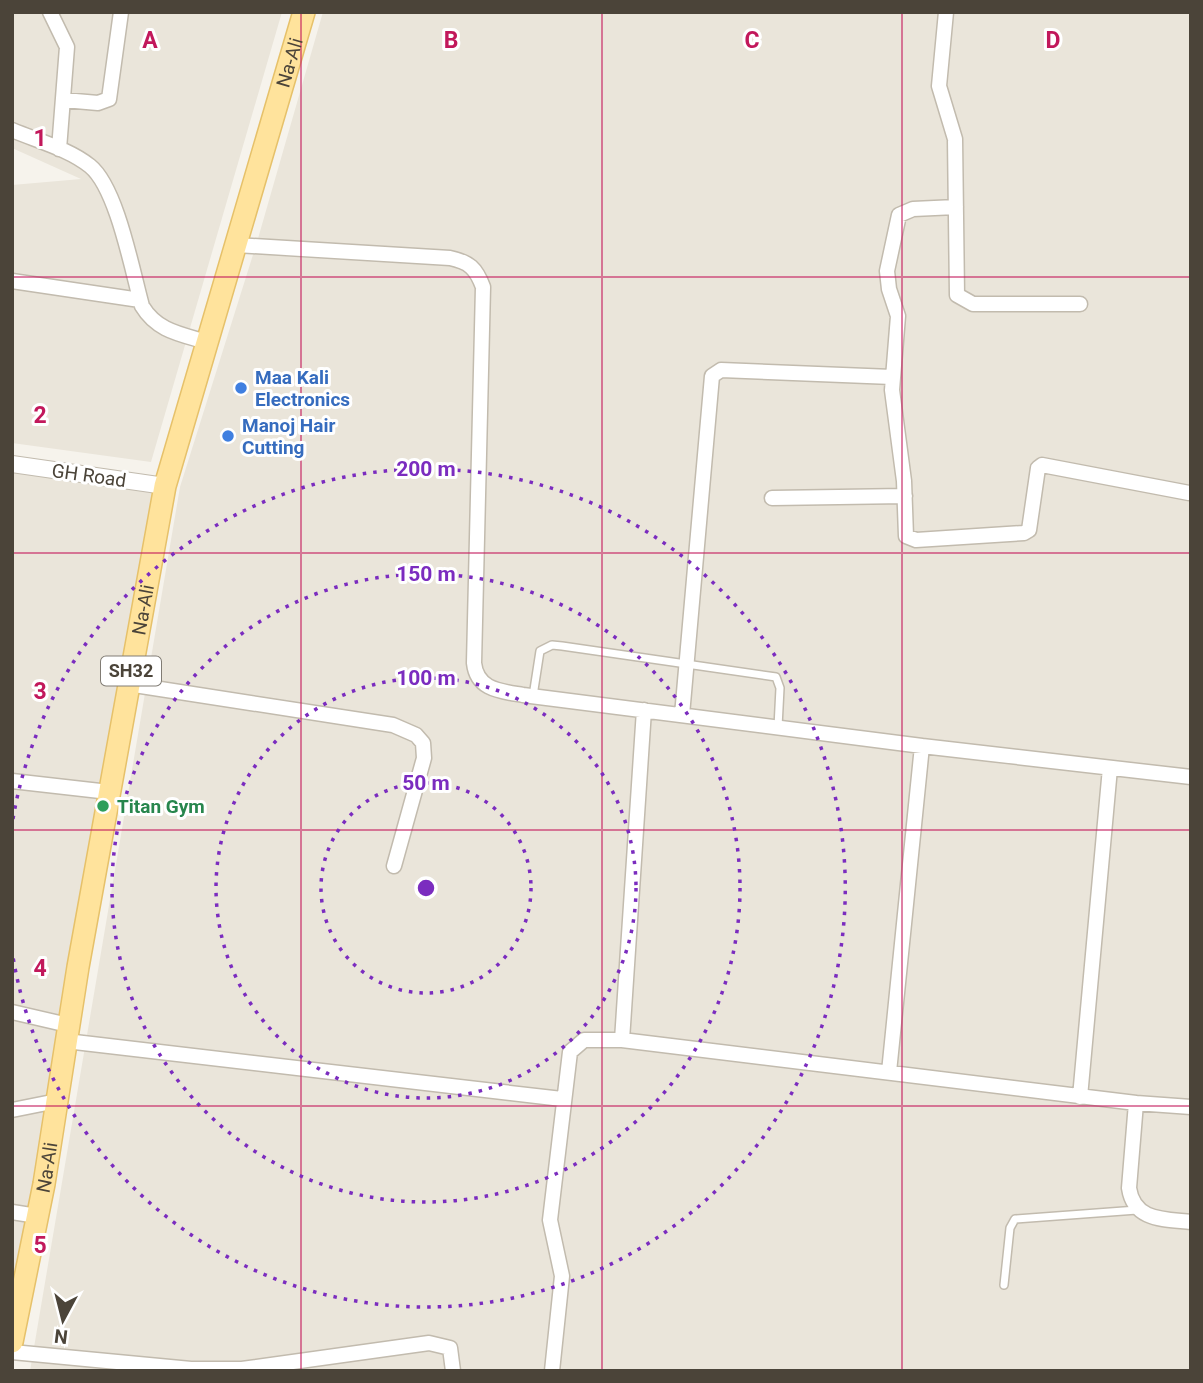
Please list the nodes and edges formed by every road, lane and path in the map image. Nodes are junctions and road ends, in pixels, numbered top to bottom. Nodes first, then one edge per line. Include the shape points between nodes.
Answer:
1 (50, 12) edge
2 (121, 12) edge
3 (304, 12) edge
4 (946, 12) edge
5 (64, 100) junction
6 (12, 130) edge
7 (59, 149) junction
8 (956, 207) junction
9 (236, 245) junction
10 (12, 281) edge
11 (141, 300) junction
12 (1080, 304) dead end
13 (207, 342) junction
14 (892, 377) junction
15 (12, 464) edge
16 (165, 485) junction
17 (1189, 493) dead end
18 (905, 496) junction
19 (772, 498) dead end
20 (686, 663) junction
21 (128, 684) junction
22 (533, 696) junction
23 (644, 710) junction
24 (682, 715) junction
25 (778, 727) junction
26 (922, 746) junction
27 (1110, 768) junction
28 (1191, 777) edge
29 (12, 781) edge
30 (109, 792) junction
31 (394, 866) dead end
32 (12, 1012) edge
33 (67, 1033) junction
34 (622, 1040) junction
35 (889, 1072) junction
36 (1080, 1097) junction
37 (562, 1099) junction
38 (57, 1101) junction
39 (1136, 1103) junction
40 (1191, 1107) edge
41 (12, 1110) edge
42 (1137, 1210) junction
43 (12, 1212) edge
44 (37, 1216) junction
45 (1191, 1222) edge
46 (1004, 1285) dead end
47 (12, 1342) edge
48 (12, 1352) edge
49 (333, 1363) edge
50 (453, 1371) edge
51 (552, 1371) edge

1 - 5 street via 67,47
2 - 5 street via 109,99 98,103
3 - 9 main road, Na-Ali / SH32
4 - 8 street via 939,86 955,139
5 - 7 street
6 - 7 street
7 - 11 street via 92,167 106,185
8 - 12 street via 957,295 973,304
8 - 14 street via 913,209 899,215 887,271 898,316
9 - 13 main road, Na-Ali / SH32
9 - 22 street via 450,258 466,261 477,271 483,287 476,676 497,690
10 - 11 street
11 - 13 street via 160,327
13 - 16 main road, Na-Ali / SH32
14 - 18 street
14 - 20 street via 721,370 712,376
15 - 16 street, GH Road
16 - 21 main road, Na-Ali / SH32
17 - 18 street via 1042,465 1029,530 1024,533 916,540 906,536
18 - 19 street
20 - 22 lane via 552,645 540,651
20 - 24 street
20 - 25 lane via 776,677 780,688
21 - 30 main road, Na-Ali / SH32
21 - 31 street via 333,714 393,725 415,736 423,743 424,758
22 - 23 street
23 - 24 street
23 - 34 street
24 - 25 street
25 - 26 street
26 - 27 street
26 - 35 street
27 - 28 street
27 - 36 street
29 - 30 street
30 - 33 main road, Na-Ali / SH32
32 - 33 street
33 - 37 street
33 - 38 main road, Na-Ali / SH32
34 - 35 street
34 - 37 street via 584,1040 575,1045
35 - 36 street
36 - 39 street
37 - 51 street via 550,1220 562,1276
38 - 41 street
38 - 44 main road, Na-Ali / SH32
39 - 40 street
39 - 42 street via 1129,1188
42 - 45 street via 1152,1217
42 - 46 lane via 1015,1219 1010,1227
43 - 44 street
44 - 47 main road, Na-Ali / SH32
48 - 49 street via 220,1369
49 - 50 street via 440,1344 450,1348

